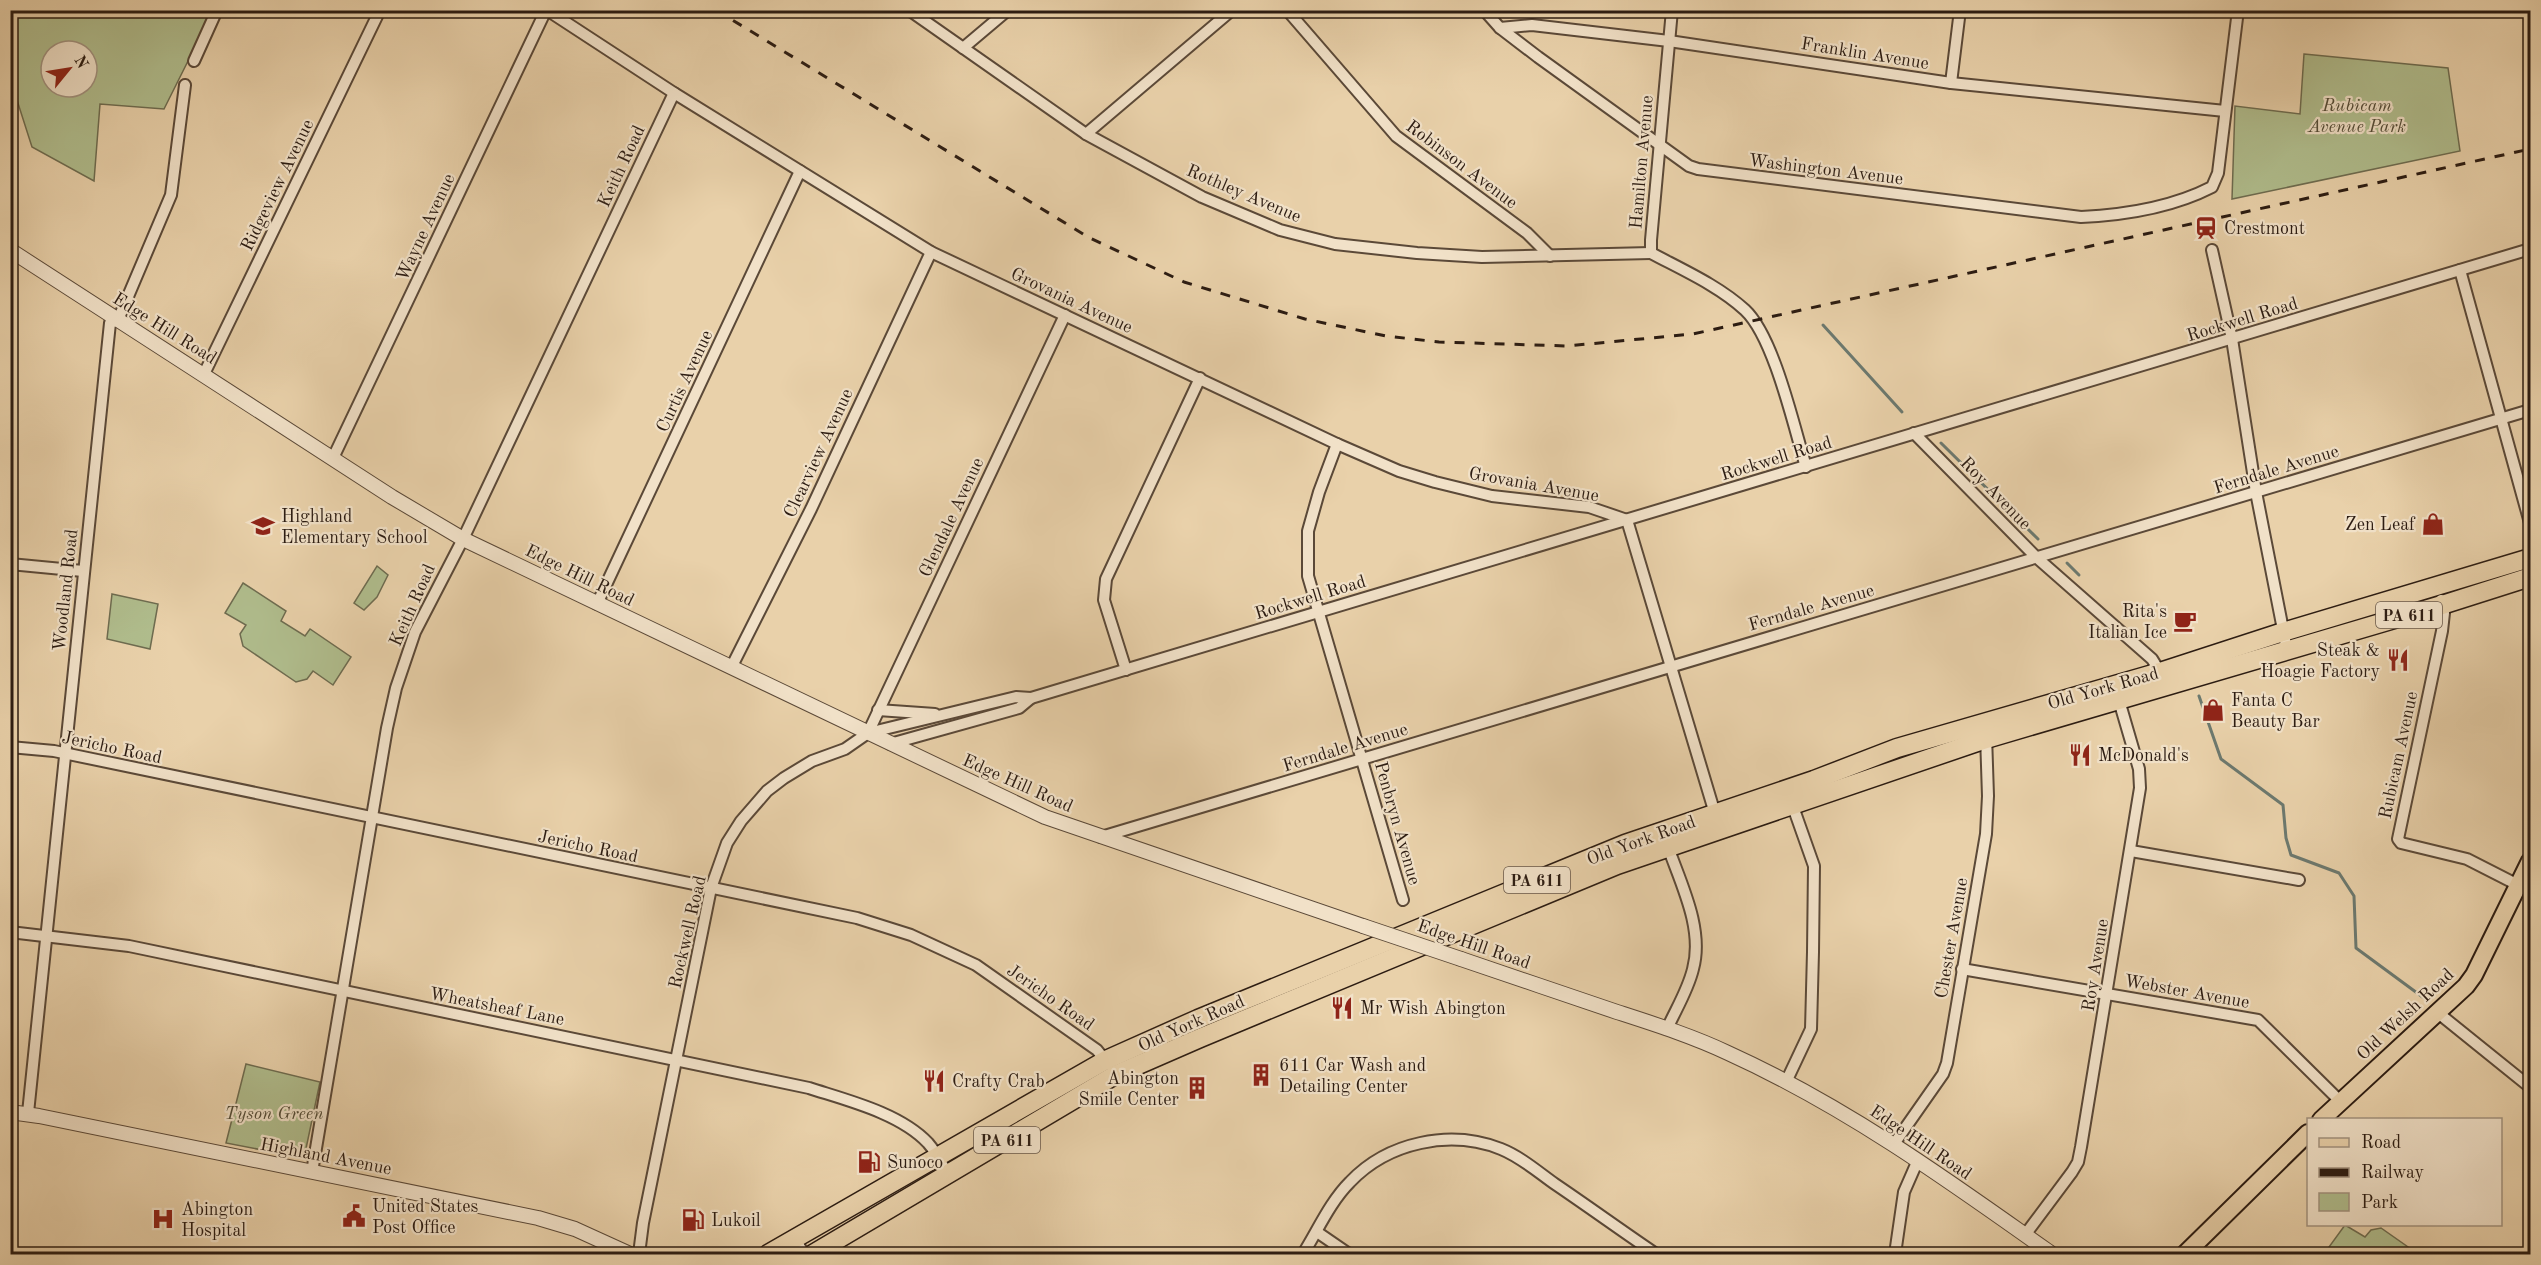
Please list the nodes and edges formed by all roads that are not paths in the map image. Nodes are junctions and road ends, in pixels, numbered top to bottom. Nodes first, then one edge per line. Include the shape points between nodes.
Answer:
1 (217, 10) edge
2 (380, 10) edge
3 (547, 10) edge
4 (909, 10) edge
5 (1008, 10) edge
6 (1232, 10) edge
7 (1287, 10) edge
8 (1484, 10) edge
9 (1672, 10) edge
10 (1960, 10) edge
11 (2238, 10) edge
12 (1500, 28) junction
13 (1669, 40) junction
14 (963, 48) junction
15 (194, 61) dead end
16 (1951, 83) junction
17 (184, 85) dead end
18 (674, 93) junction
19 (2225, 111) junction
20 (1086, 134) junction
21 (1660, 144) junction
22 (800, 171) junction
23 (2530, 249) edge
24 (10, 250) edge
25 (2212, 250) dead end
26 (930, 252) junction
27 (1651, 253) junction
28 (1550, 256) junction
29 (2460, 270) junction
30 (1065, 315) junction
31 (118, 320) junction
32 (2232, 339) junction
33 (204, 374) junction
34 (1200, 378) junction
35 (2530, 410) edge
36 (2500, 418) junction
37 (1914, 434) junction
38 (1337, 444) junction
39 (333, 458) junction
40 (1806, 467) junction
41 (2256, 492) junction
42 (1627, 519) junction
43 (2530, 523) edge
44 (463, 539) junction
45 (2036, 557) junction
46 (2530, 558) edge
47 (10, 564) edge
48 (83, 571) junction
49 (2530, 577) edge
50 (2438, 585) junction
51 (597, 604) junction
52 (2442, 605) junction
53 (1319, 612) junction
54 (2283, 632) junction
55 (2287, 650) junction
56 (1669, 665) junction
57 (732, 666) junction
58 (1125, 670) junction
59 (2160, 672) junction
60 (2117, 693) junction
61 (1030, 698) junction
62 (878, 710) junction
63 (948, 715) junction
64 (1986, 730) junction
65 (868, 733) junction
66 (890, 744) junction
67 (10, 747) edge
68 (65, 754) junction
69 (1362, 760) junction
70 (1790, 797) junction
71 (373, 818) junction
72 (1717, 821) junction
73 (1100, 837) junction
74 (1668, 847) junction
75 (2131, 851) junction
76 (2530, 861) edge
77 (2299, 880) dead end
78 (2518, 885) junction
79 (711, 888) junction
80 (1403, 900) dead end
81 (10, 932) edge
82 (47, 936) junction
83 (1962, 969) junction
84 (343, 991) junction
85 (2108, 995) junction
86 (2437, 1012) junction
87 (1667, 1029) junction
88 (676, 1060) junction
89 (1111, 1068) junction
90 (1786, 1082) junction
91 (2530, 1087) edge
92 (2340, 1101) junction
93 (10, 1112) edge
94 (28, 1113) junction
95 (2322, 1118) edge
96 (2307, 1134) edge
97 (1894, 1144) junction
98 (938, 1156) junction
99 (1918, 1160) junction
100 (312, 1172) junction
101 (948, 1175) junction
102 (1317, 1232) junction
103 (2025, 1235) junction
104 (799, 1247) edge
105 (630, 1254) edge
106 (639, 1254) edge
107 (768, 1254) edge
108 (813, 1254) edge
109 (1303, 1254) edge
110 (1349, 1254) edge
111 (1656, 1254) edge
112 (1895, 1254) edge
113 (2052, 1254) edge
114 (2185, 1254) edge

1 - 15 street
2 - 33 street, Ridgeview Avenue
3 - 18 street, Grovania Avenue
3 - 39 street, Wayne Avenue
4 - 14 street, Rothley Avenue
5 - 14 street
6 - 20 street
7 - 28 street, Robinson Avenue via 1396,136 1527,233
8 - 12 street, Washington Avenue
9 - 13 street, Hamilton Avenue
10 - 16 street
11 - 19 street
12 - 13 street, Franklin Avenue via 1532,26
12 - 21 street, Washington Avenue
13 - 16 street, Franklin Avenue
13 - 21 street, Hamilton Avenue
14 - 20 street, Rothley Avenue
16 - 19 street, Franklin Avenue
17 - 31 street, Woodland Road via 171,195
18 - 22 street, Grovania Avenue
18 - 44 street, Keith Road
19 - 21 street, Washington Avenue via 2218,173 2212,187 2190,198 2108,216 2081,217 1698,169
20 - 28 street, Rothley Avenue via 1202,197 1280,230 1335,244 1417,253
21 - 27 street, Hamilton Avenue
22 - 26 street, Grovania Avenue
22 - 51 street, Curtis Avenue
23 - 29 street, Rockwell Road
24 - 31 street, Edge Hill Road
25 - 32 street
26 - 30 street, Grovania Avenue
26 - 57 street, Clearview Avenue via 811,508
27 - 28 street, Rothley Avenue
27 - 40 street, Hamilton Avenue via 1719,290 1745,309 1761,330
29 - 32 street, Rockwell Road
29 - 36 street
30 - 34 street, Grovania Avenue
30 - 62 street, Glendale Avenue
31 - 33 street, Edge Hill Road
31 - 48 street, Woodland Road via 110,323
32 - 37 street, Rockwell Road
32 - 41 street
33 - 39 street, Edge Hill Road
34 - 38 street, Grovania Avenue
34 - 58 street via 1106,579 1104,600
35 - 36 street, Ferndale Avenue
36 - 41 street, Ferndale Avenue
36 - 43 street
37 - 40 street, Rockwell Road
37 - 45 street, Roy Avenue
38 - 42 street, Grovania Avenue via 1435,482 1492,496 1588,507
38 - 53 street, Penbryn Avenue via 1308,531 1308,576
39 - 44 street, Edge Hill Road
40 - 42 street, Rockwell Road
41 - 45 street, Ferndale Avenue
41 - 54 street
42 - 53 street, Rockwell Road
42 - 56 street
44 - 51 street, Edge Hill Road
44 - 71 street, Keith Road via 415,632 396,688
45 - 56 street, Ferndale Avenue
45 - 59 street, Roy Avenue via 2152,659
46 - 50 highway, Old York Road / PA 611
47 - 48 street
48 - 68 street, Woodland Road
49 - 52 highway, Old York Road / PA 611
50 - 52 street, Rubicam Avenue
50 - 54 highway, Old York Road / PA 611
51 - 57 street, Edge Hill Road
52 - 55 highway, Old York Road / PA 611
52 - 78 street, Rubicam Avenue via 2442,631 2398,839 2401,843 2467,859
53 - 58 street, Rockwell Road
53 - 69 street, Penbryn Avenue
54 - 55 street
54 - 59 highway, Old York Road / PA 611
55 - 60 highway, Old York Road / PA 611
56 - 69 street, Ferndale Avenue
56 - 72 street
57 - 65 street, Edge Hill Road
58 - 61 street, Rockwell Road
59 - 60 highway, Old York Road / PA 611
60 - 64 highway, Old York Road / PA 611
60 - 75 street, Roy Avenue via 2140,780
61 - 63 street, Rockwell Road via 1016,697
61 - 66 street, Rockwell Road via 1019,708
62 - 63 street, Rockwell Road
62 - 65 street, Glendale Avenue
63 - 65 street, Rockwell Road
64 - 70 highway, Old York Road / PA 611
64 - 83 street, Chester Avenue via 1986,834
65 - 66 street, Edge Hill Road
65 - 79 street, Rockwell Road via 845,749 812,761 767,791 728,843
66 - 73 street, Edge Hill Road via 1045,817
67 - 68 street, Jericho Road
68 - 71 street, Jericho Road
68 - 82 street, Woodland Road
69 - 73 street, Ferndale Avenue
69 - 80 street, Penbryn Avenue
70 - 72 highway, Old York Road / PA 611
70 - 90 street via 1814,866 1814,952 1811,1029
71 - 79 street, Jericho Road
71 - 84 street, Keith Road
72 - 74 highway, Old York Road / PA 611
72 - 89 highway, Old York Road / PA 611 via 1625,844 1502,894 1198,1019
73 - 87 street, Edge Hill Road, bridge
74 - 87 street via 1689,904 1695,942 1694,967
74 - 89 highway, Old York Road / PA 611 via 1210,1033
75 - 77 street
75 - 85 street, Roy Avenue
76 - 78 main road, Old Welsh Road
78 - 86 main road, Old Welsh Road via 2474,975
79 - 88 street, Rockwell Road
79 - 89 street, Jericho Road via 856,918 911,935 976,965 1097,1050
81 - 82 street, Wheatsheaf Lane
82 - 84 street, Wheatsheaf Lane via 129,946
82 - 94 street, Woodland Road
83 - 85 street, Webster Avenue
83 - 97 street, Chester Avenue via 1943,1074
84 - 88 street, Wheatsheaf Lane
84 - 100 street, Keith Road
85 - 92 street, Webster Avenue via 2258,1020
85 - 103 street, Roy Avenue via 2078,1161
86 - 91 street
86 - 92 main road, Old Welsh Road
87 - 90 street, Edge Hill Road via 1727,1052
88 - 98 street, Wheatsheaf Lane via 809,1088 864,1105 919,1135
88 - 106 street, Rockwell Road
89 - 98 highway, Old York Road / PA 611
89 - 101 highway, Old York Road / PA 611
90 - 97 street, Edge Hill Road
92 - 95 main road, Old Welsh Road
93 - 94 street, Highland Avenue
94 - 100 street, Highland Avenue
96 - 114 main road
97 - 99 street, Edge Hill Road
98 - 101 street, Wheatsheaf Lane
98 - 104 highway, Old York Road / PA 611
99 - 103 street, Edge Hill Road
99 - 112 street via 1904,1192
100 - 105 street, Highland Avenue via 538,1218 575,1229
101 - 108 highway, Old York Road / PA 611
102 - 109 street
102 - 110 street
102 - 111 street via 1351,1181 1389,1153 1437,1139 1501,1149
103 - 113 street, Edge Hill Road
104 - 107 highway, Old York Road / PA 611

